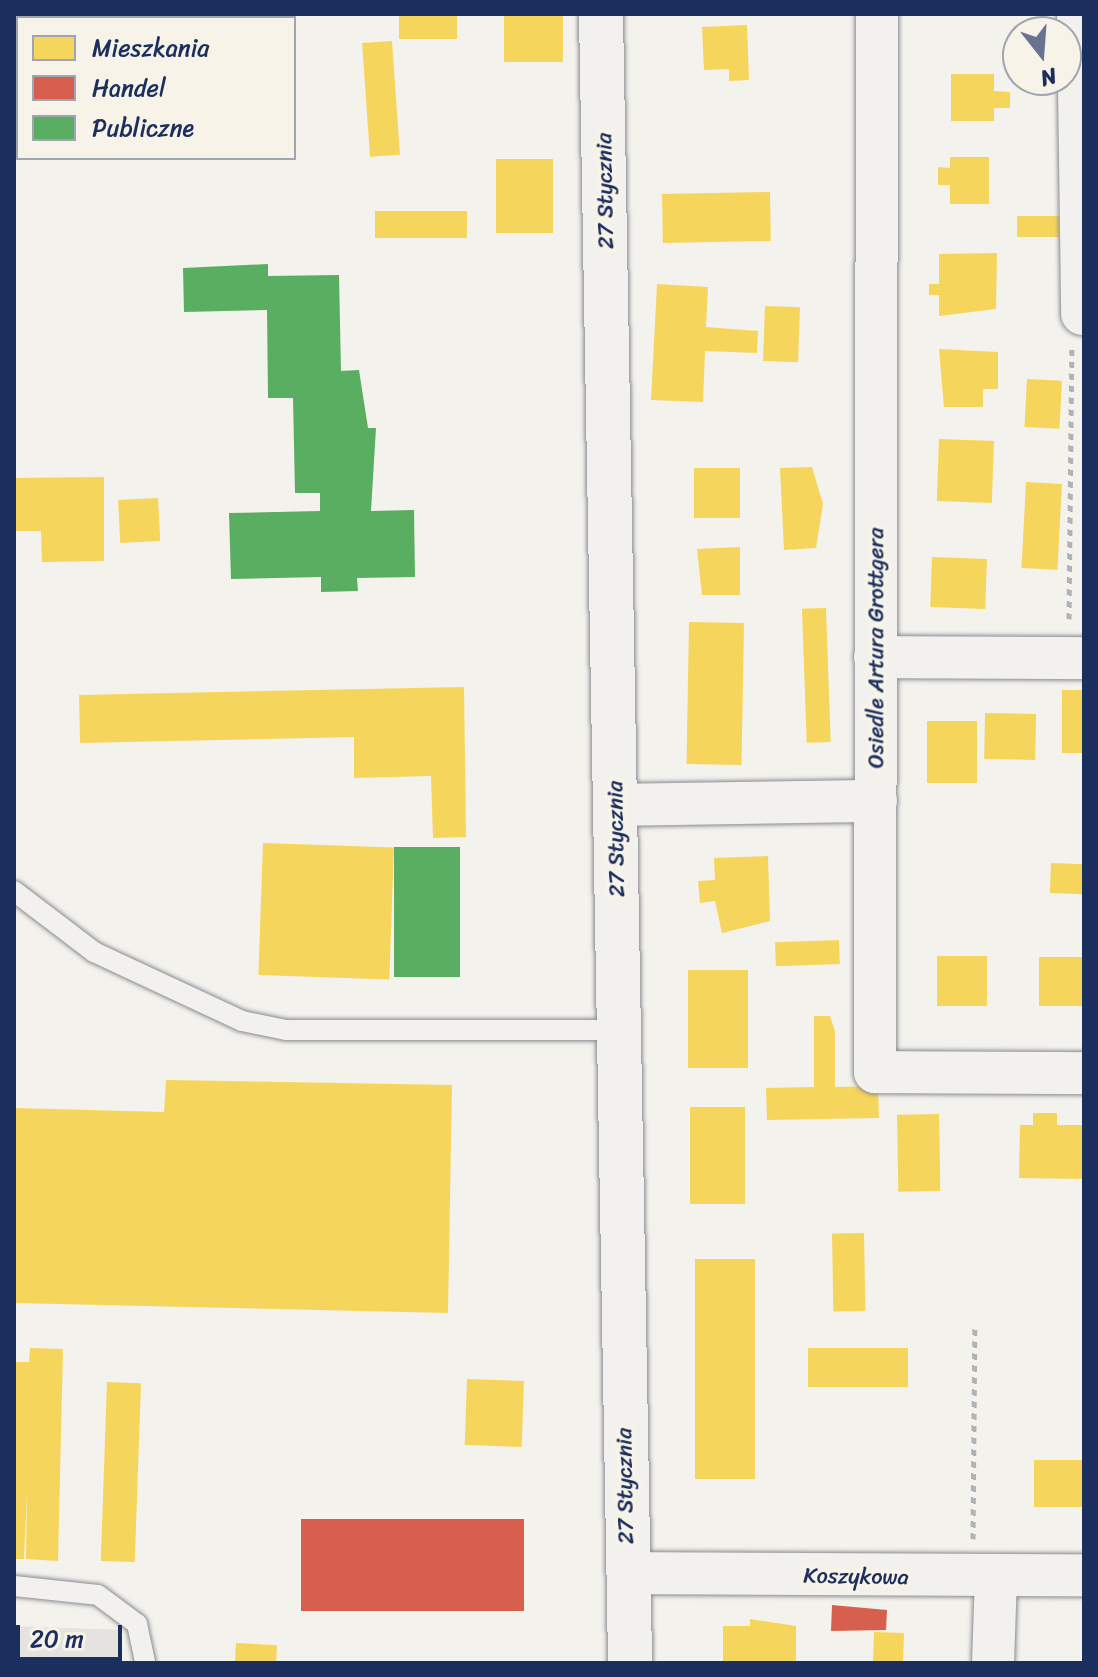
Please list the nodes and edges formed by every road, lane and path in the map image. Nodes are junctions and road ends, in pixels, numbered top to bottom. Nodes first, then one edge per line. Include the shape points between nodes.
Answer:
1 (601, 14) edge
2 (877, 14) edge
3 (1078, 14) edge
4 (1081, 148) edge
5 (1082, 314) joint
6 (875, 657) junction
7 (1076, 658) edge
8 (876, 801) junction
9 (616, 805) junction
10 (14, 891) edge
11 (618, 1030) junction
12 (1084, 1073) edge
13 (975, 1324) dead end
14 (628, 1573) junction
15 (1084, 1575) edge
16 (984, 1578) junction
17 (14, 1586) edge
18 (145, 1663) edge
19 (630, 1663) edge
20 (993, 1663) edge

1 - 9 main road, 27 Stycznia
2 - 6 street, Osiedle Artura Grottgera
3 - 4 street
4 - 5 street
5 - 7 path via 1072,345
6 - 7 street
6 - 8 street, Osiedle Artura Grottgera
8 - 9 street
8 - 12 street, Osiedle Artura Grottgera via 875,1072
9 - 11 main road, 27 Stycznia
10 - 11 lane via 94,952 242,1021 286,1030
11 - 14 main road, 27 Stycznia
13 - 16 path
14 - 16 street, Koszykowa
14 - 19 main road, 27 Stycznia
15 - 16 street, Koszykowa
16 - 20 street
17 - 18 lane via 98,1595 137,1624

